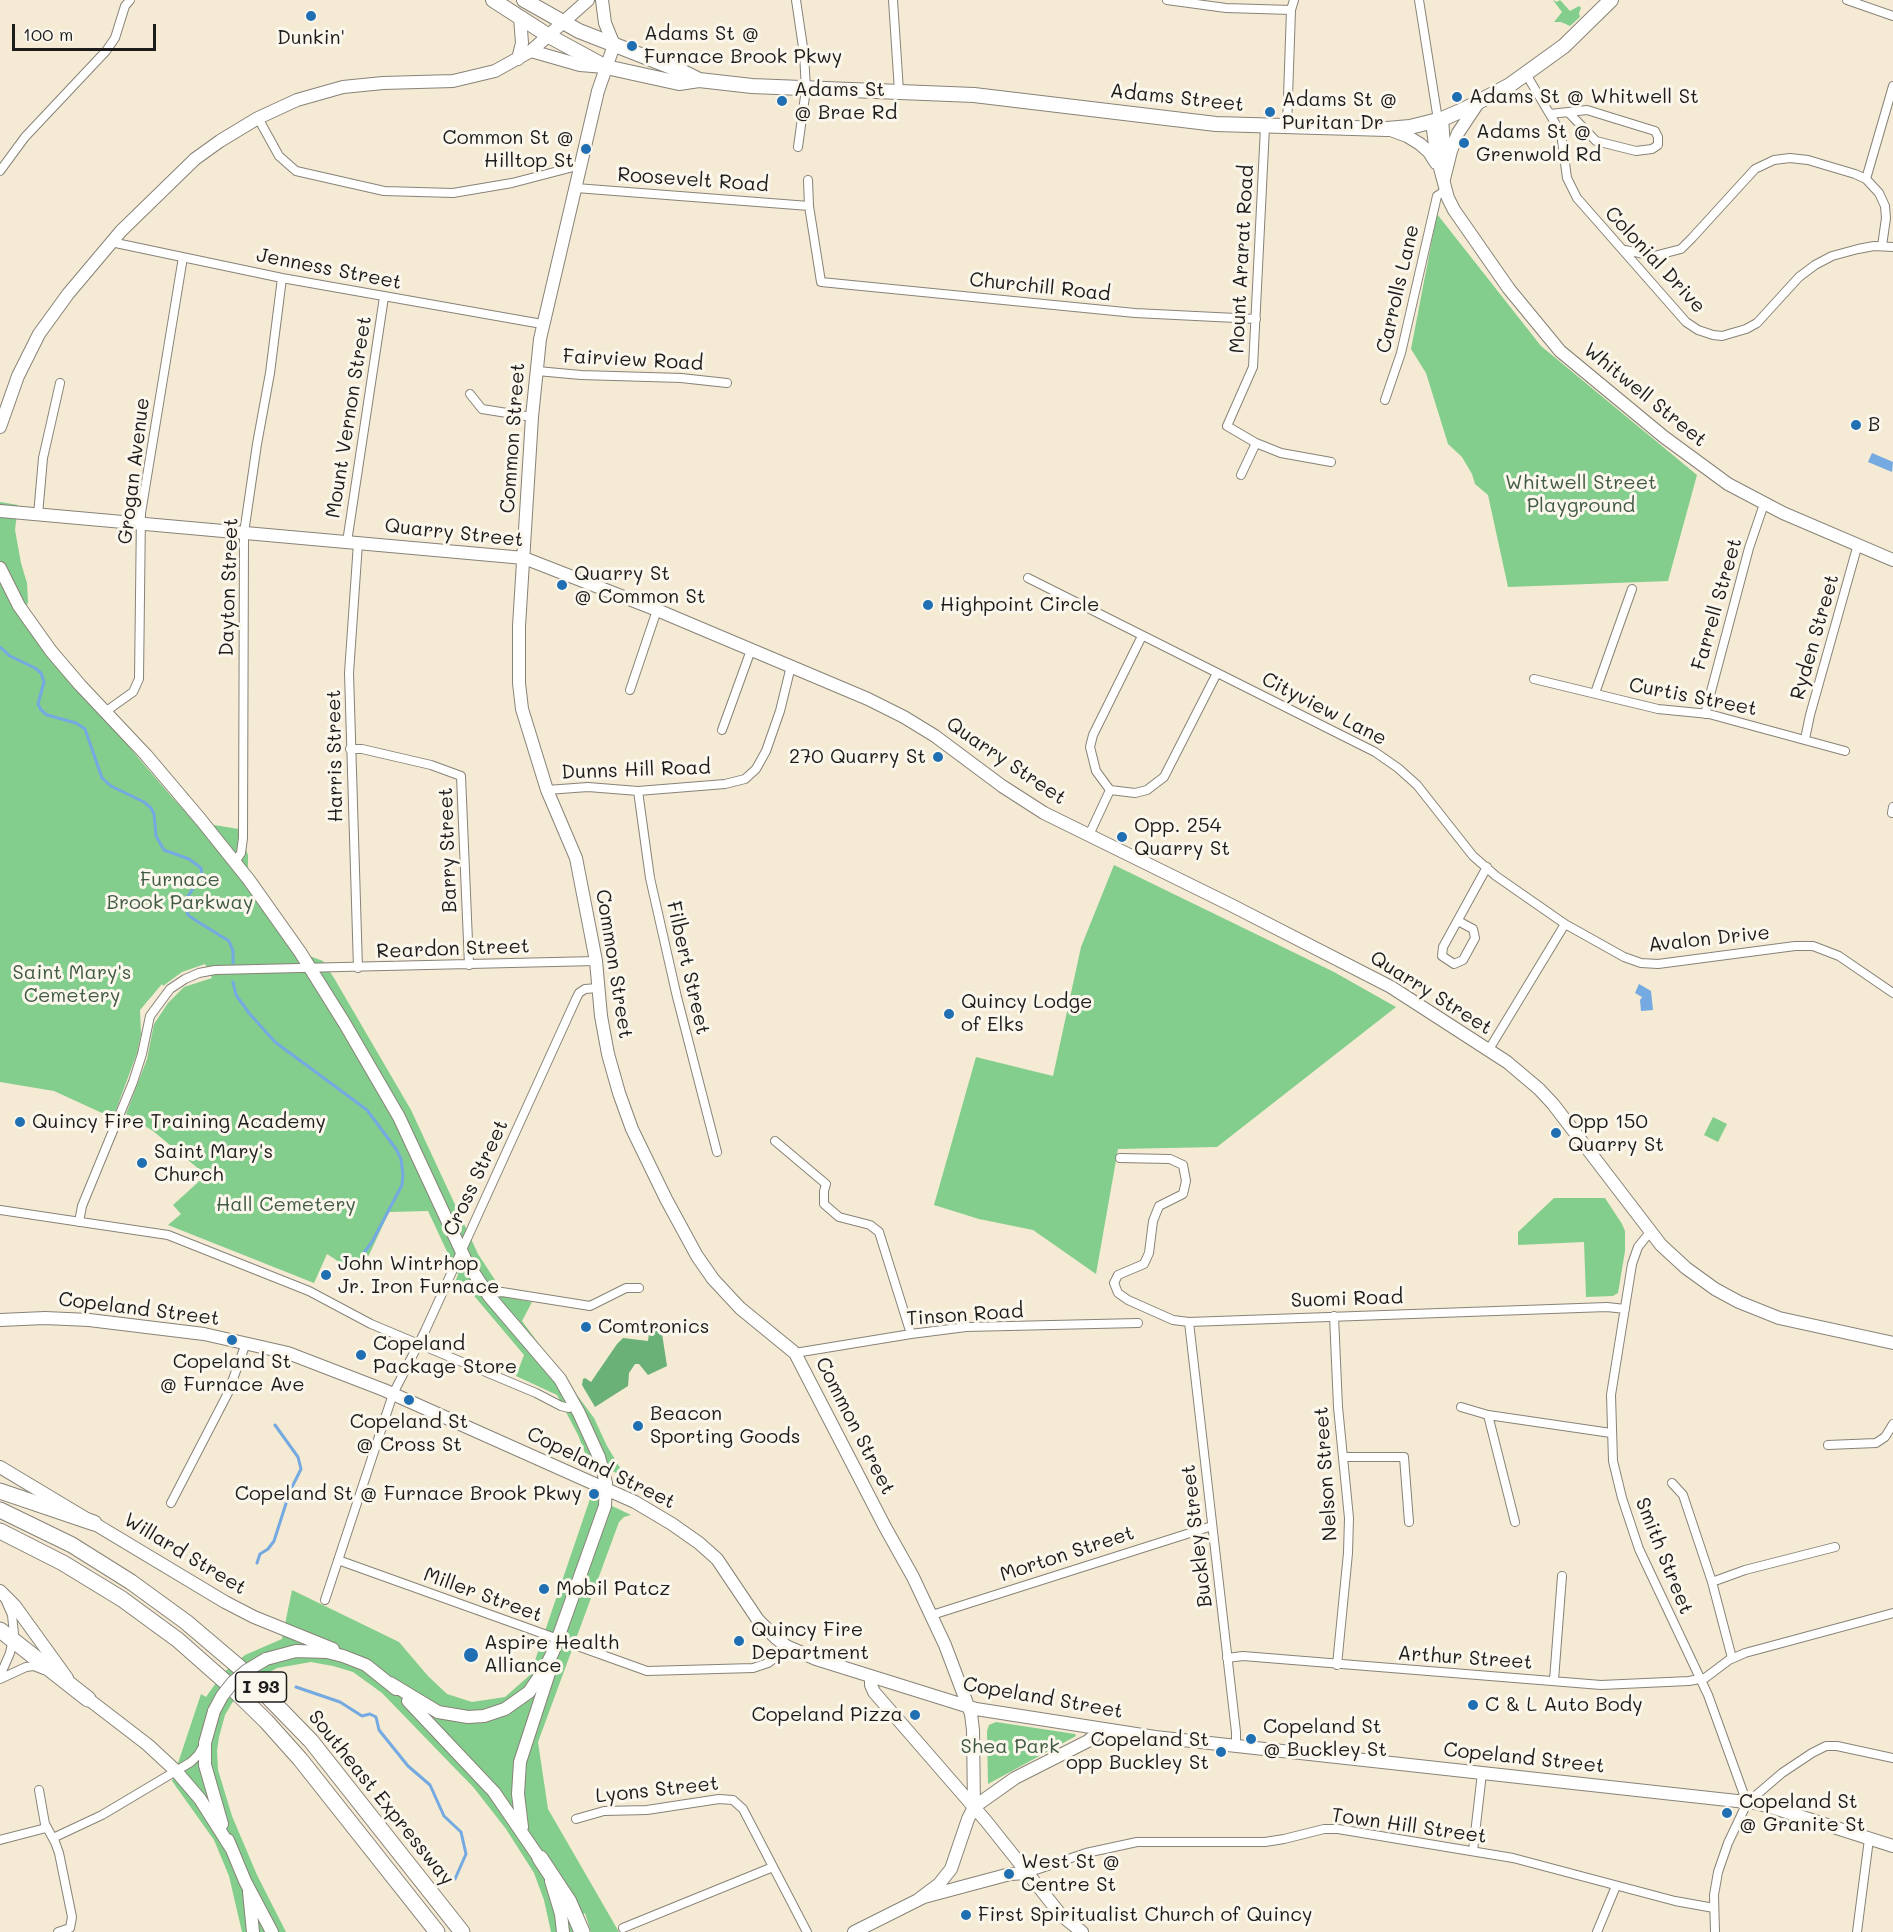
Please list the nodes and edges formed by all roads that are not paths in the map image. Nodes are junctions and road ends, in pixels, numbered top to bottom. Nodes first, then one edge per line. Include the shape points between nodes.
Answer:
1 (130, 0) edge
2 (493, 0) edge
3 (524, 0) edge
4 (588, 0) edge
5 (602, 0) edge
6 (796, 0) edge
7 (893, 0) edge
8 (1167, 0) edge
9 (1294, 0) edge
10 (1419, 0) edge
11 (1611, 0) edge
12 (1846, 0) edge
13 (1188, 1) edge
14 (1292, 10) junction
15 (1893, 16) edge
16 (520, 17) junction
17 (564, 22) junction
18 (549, 36) junction
19 (614, 45) junction
20 (531, 51) junction
21 (518, 59) junction
22 (606, 67) junction
23 (1526, 74) junction
24 (699, 80) junction
25 (1893, 86) edge
26 (806, 89) junction
27 (899, 91) junction
28 (1479, 102) junction
29 (1569, 112) junction
30 (1550, 114) junction
31 (258, 118) junction
32 (1437, 120) junction
33 (1287, 126) junction
34 (1265, 127) junction
35 (1387, 129) junction
36 (798, 147) dead end
37 (581, 165) junction
38 (0, 171) edge
39 (1866, 179) junction
40 (808, 180) dead end
41 (1445, 185) junction
42 (576, 188) junction
43 (809, 206) junction
44 (111, 242) junction
45 (1882, 246) junction
46 (1893, 247) edge
47 (1624, 250) junction
48 (183, 257) junction
49 (282, 278) junction
50 (384, 297) junction
51 (1256, 319) junction
52 (542, 324) junction
53 (537, 371) junction
54 (60, 383) dead end
55 (727, 383) dead end
56 (470, 394) dead end
57 (1385, 400) dead end
58 (532, 417) junction
59 (0, 427) edge
60 (1256, 443) junction
61 (1331, 462) dead end
62 (1241, 476) dead end
63 (1764, 504) junction
64 (0, 511) edge
65 (38, 515) junction
66 (140, 525) junction
67 (244, 533) junction
68 (352, 543) junction
69 (1858, 544) junction
70 (524, 558) junction
71 (1893, 560) edge
72 (0, 568) edge
73 (1028, 578) dead end
74 (1632, 589) dead end
75 (657, 610) junction
76 (1142, 636) junction
77 (751, 650) junction
78 (790, 666) junction
79 (1217, 673) junction
80 (1534, 679) dead end
81 (630, 690) dead end
82 (1595, 693) junction
83 (105, 712) junction
84 (1705, 714) junction
85 (722, 730) dead end
86 (1805, 740) junction
87 (350, 749) junction
88 (1845, 751) dead end
89 (547, 790) junction
90 (1110, 790) junction
91 (638, 791) junction
92 (1089, 835) junction
93 (235, 862) junction
94 (1487, 867) junction
95 (1458, 921) junction
96 (1565, 924) junction
97 (596, 961) junction
98 (469, 965) junction
99 (358, 968) junction
100 (311, 969) junction
101 (598, 988) junction
102 (1893, 993) edge
103 (1488, 1051) junction
104 (775, 1141) dead end
105 (717, 1152) dead end
106 (1120, 1158) dead end
107 (0, 1210) edge
108 (79, 1222) junction
109 (1650, 1232) junction
110 (461, 1251) junction
111 (639, 1288) dead end
112 (489, 1296) junction
113 (1625, 1309) junction
114 (1334, 1316) junction
115 (0, 1320) edge
116 (1189, 1322) junction
117 (1138, 1323) dead end
118 (911, 1334) junction
119 (246, 1343) junction
120 (1893, 1343) edge
121 (418, 1344) junction
122 (795, 1353) junction
123 (393, 1394) junction
124 (575, 1405) junction
125 (1461, 1407) dead end
126 (1488, 1415) junction
127 (1893, 1424) edge
128 (1611, 1433) junction
129 (1828, 1445) dead end
130 (1343, 1456) junction
131 (0, 1467) edge
132 (1672, 1483) dead end
133 (607, 1489) junction
134 (0, 1491) edge
135 (171, 1503) dead end
136 (0, 1509) edge
137 (0, 1518) edge
138 (1409, 1522) dead end
139 (1515, 1522) dead end
140 (93, 1523) junction
141 (1212, 1526) junction
142 (0, 1531) edge
143 (0, 1539) edge
144 (1835, 1546) dead end
145 (338, 1560) junction
146 (1562, 1576) dead end
147 (1712, 1582) junction
148 (0, 1591) edge
149 (325, 1600) dead end
150 (1893, 1613) edge
151 (932, 1615) junction
152 (0, 1630) edge
153 (558, 1639) junction
154 (14, 1640) junction
155 (786, 1646) junction
156 (1227, 1658) junction
157 (1732, 1658) junction
158 (358, 1661) junction
159 (1337, 1665) junction
160 (871, 1676) junction
161 (0, 1677) edge
162 (1701, 1679) junction
163 (1554, 1680) junction
164 (390, 1683) junction
165 (88, 1699) junction
166 (969, 1707) junction
167 (1096, 1729) junction
168 (205, 1743) junction
169 (1236, 1746) junction
170 (1893, 1758) edge
171 (176, 1771) junction
172 (1482, 1773) junction
173 (39, 1790) dead end
174 (1748, 1803) junction
175 (974, 1808) junction
176 (576, 1818) dead end
177 (46, 1828) junction
178 (526, 1837) junction
179 (53, 1838) junction
180 (1869, 1839) junction
181 (0, 1840) edge
182 (1893, 1846) edge
183 (231, 1848) junction
184 (1473, 1851) junction
185 (540, 1857) junction
186 (773, 1867) junction
187 (1027, 1873) junction
188 (1616, 1886) junction
189 (249, 1888) junction
190 (918, 1899) junction
191 (1714, 1908) junction
192 (623, 1928) dead end
193 (58, 1932) edge
194 (253, 1932) edge
195 (272, 1932) edge
196 (427, 1932) edge
197 (438, 1932) edge
198 (452, 1932) edge
199 (462, 1932) edge
200 (563, 1932) edge
201 (582, 1932) edge
202 (807, 1932) edge
203 (854, 1932) edge
204 (1082, 1932) edge
205 (1597, 1932) edge
206 (1715, 1932) edge
207 (1857, 1932) edge

1 - 38 street via 106,51 25,137
2 - 16 main road, Adams Street
3 - 17 main road, Adams Street
4 - 17 main road
5 - 19 main road via 604,23
6 - 26 street
7 - 27 street
8 - 13 street
9 - 14 street
10 - 32 street
11 - 23 main road, Adams Street via 1572,39
12 - 15 street
13 - 14 street via 1226,8
14 - 33 street
16 - 18 main road, Adams Street
16 - 21 main road via 522,44
17 - 18 main road
17 - 19 main road, Adams Street
18 - 20 main road
18 - 22 main road, Adams Street
19 - 22 main road, Common Street
19 - 24 main road, Adams Street
20 - 21 main road
20 - 22 main road via 580,65
21 - 31 main road via 473,78 343,87 297,100
22 - 24 main road, Adams Street via 679,83
22 - 37 main road, Common Street
23 - 28 main road, Adams Street
23 - 30 street, Colonial Drive
24 - 26 main road, Adams Street
25 - 39 street
26 - 27 main road, Adams Street
26 - 36 street
27 - 34 main road, Adams Street via 974,95 1192,122
28 - 32 main road, Adams Street
28 - 41 main road via 1451,151
29 - 29 street via 1596,141 1636,151 1659,145 1655,131 1587,110
29 - 30 street
30 - 47 street, Colonial Drive via 1562,133 1572,191
31 - 37 street via 279,156 296,171 384,191 453,193
31 - 44 main road via 195,159
32 - 35 main road, Adams Street
32 - 41 main road, Whitwell Street via 1446,150
33 - 34 main road, Adams Street
33 - 35 main road, Adams Street
34 - 51 street, Mount Ararat Road
35 - 41 main road via 1426,149
37 - 42 main road, Common Street
39 - 45 street via 1885,206
39 - 47 street via 1808,160 1774,160 1750,173 1681,249 1654,256
40 - 43 street
41 - 57 street, Carrolls Lane via 1437,196 1401,353
41 - 63 main road, Whitwell Street via 1468,232 1560,351 1664,437 1728,484
42 - 43 street, Roosevelt Road
42 - 52 main road, Common Street
43 - 51 street, Churchill Road via 821,282 1135,313
44 - 48 street, Jenness Street
44 - 59 main road via 39,334 18,376
45 - 46 street, Colonial Drive
45 - 47 street, Colonial Drive via 1848,251 1815,265 1757,323 1722,336 1698,330 1686,322
48 - 49 street, Jenness Street
48 - 66 street, Grogan Avenue
49 - 50 street, Jenness Street
49 - 67 street, Dayton Street
50 - 52 street, Jenness Street
50 - 68 street, Mount Vernon Street via 355,477
51 - 60 street, Mount Ararat Road via 1253,367 1227,426
52 - 53 main road, Common Street
53 - 55 street, Fairview Road
53 - 58 main road, Common Street
54 - 65 street via 43,458
56 - 58 street via 482,409
58 - 70 main road, Common Street
60 - 61 street via 1281,453
60 - 62 street
63 - 69 main road, Whitwell Street
63 - 84 street, Farrell Street
64 - 65 main road, Quarry Street
65 - 66 main road, Quarry Street
66 - 67 main road, Quarry Street
66 - 83 street, Grogan Avenue via 139,679 133,692
67 - 68 main road, Quarry Street
67 - 93 street, Dayton Street via 243,838
68 - 70 main road, Quarry Street
68 - 87 street, Harris Street
69 - 71 main road, Whitwell Street
69 - 86 street, Ryden Street
70 - 75 main road, Quarry Street
70 - 89 main road, Common Street via 519,683 524,719
72 - 83 main road via 33,627
73 - 76 street, Cityview Lane
74 - 82 street
75 - 77 main road, Quarry Street
75 - 81 street
76 - 79 street, Cityview Lane
76 - 90 street via 1090,747 1096,771
77 - 78 main road, Quarry Street
77 - 85 street
78 - 91 street, Dunns Hill Road via 766,751 745,779
78 - 92 main road, Quarry Street via 904,717 1044,813
79 - 90 street via 1164,777 1147,790
79 - 94 street, Cityview Lane via 1375,752 1398,768
80 - 82 street, Curtis Street
82 - 84 street, Curtis Street via 1658,709
83 - 93 main road
84 - 86 street, Curtis Street
86 - 88 street, Curtis Street
87 - 98 street, Barry Street via 431,765 461,776
87 - 99 street, Harris Street
89 - 91 street, Dunns Hill Road via 588,787
89 - 97 main road, Common Street via 576,858
90 - 92 street
91 - 105 street, Filbert Street via 650,879
92 - 103 main road, Quarry Street via 1391,987
93 - 100 main road
94 - 95 street
94 - 96 street, Cityview Lane
95 - 95 street via 1443,947 1442,957 1454,964 1463,960 1475,938 1473,929
96 - 102 street, Avalon Drive via 1641,963 1813,946 1839,956
96 - 103 street
97 - 98 street, Reardon Street
97 - 101 main road, Common Street
98 - 99 street, Reardon Street
99 - 100 street, Reardon Street
100 - 108 street, Reardon Street via 207,971 170,989 150,1016 137,1072
100 - 110 main road via 399,1117
101 - 110 street, Cross Street via 579,993
101 - 122 main road, Common Street via 608,1054 619,1093 666,1199 713,1279 740,1308
103 - 109 main road, Quarry Street via 1515,1068 1553,1104
104 - 118 street via 826,1184 824,1204 839,1217 870,1225 879,1232
106 - 116 street, Suomi Road via 1170,1160 1183,1165 1183,1194 1159,1206 1143,1264 1118,1275 1114,1283 1118,1293 1128,1300 1173,1320
107 - 108 street
108 - 121 street via 174,1237 309,1291
109 - 113 street, Smith Street via 1634,1255
109 - 120 main road, Quarry Street via 1694,1274 1747,1306 1798,1323
110 - 112 main road
110 - 121 street, Cross Street
111 - 112 street via 626,1288 590,1306 502,1292
112 - 124 main road via 554,1371
113 - 114 street, Suomi Road
113 - 128 street, Smith Street via 1611,1395
114 - 116 street, Suomi Road
114 - 130 street, Nelson Street
115 - 119 main road, Copeland Street via 89,1320
116 - 141 street, Buckley Street
117 - 118 street, Tinson Road via 966,1327
118 - 122 street, Tinson Road
119 - 123 main road, Copeland Street via 288,1353
119 - 135 street via 231,1386
121 - 123 street, Cross Street
121 - 124 street via 565,1407
122 - 151 main road, Common Street
123 - 133 main road, Copeland Street
123 - 145 street, Cross Street
124 - 133 main road via 595,1447
125 - 126 street
126 - 128 street
126 - 139 street
127 - 129 street via 1876,1443
128 - 162 street, Smith Street via 1622,1498 1639,1549
130 - 138 street via 1404,1456
130 - 159 street, Nelson Street via 1348,1553
131 - 140 main road, Willard Street
132 - 147 street via 1683,1495
133 - 153 main road via 604,1512
133 - 155 main road, Copeland Street via 642,1506 704,1546 758,1620
134 - 140 highway
136 - 199 highway, Southeast Expressway / I 93 via 64,1541 131,1582 239,1667 311,1741
137 - 198 highway, I 93 via 68,1552 127,1588 240,1678 310,1753
140 - 158 main road, Willard Street via 225,1602
141 - 151 street, Morton Street
141 - 156 street, Buckley Street
142 - 197 highway, I 93 via 122,1599 178,1640 229,1685 300,1759
143 - 196 highway, I 93 via 118,1606 224,1690 294,1764
144 - 147 street
145 - 149 street, Cross Street
145 - 153 street, Miller Street
146 - 163 street
147 - 157 street
148 - 154 street via 12,1615
148 - 165 main road
150 - 157 street
151 - 166 main road, Common Street
152 - 154 highway
153 - 155 street, Miller Street via 652,1671 753,1668 768,1663
153 - 164 main road via 529,1692 512,1706 491,1714 446,1714
153 - 178 main road via 520,1762 518,1803
154 - 161 street
154 - 165 highway
155 - 160 main road, Copeland Street
156 - 159 street, Arthur Street via 1243,1656
156 - 169 street, Buckley Street
157 - 162 street
158 - 164 main road
158 - 168 main road, bridge via 312,1650 266,1659 246,1671 222,1696
159 - 163 street, Arthur Street
160 - 166 main road, Copeland Street
160 - 175 main road via 874,1692
161 - 165 street via 34,1666
162 - 163 street, Arthur Street via 1617,1685
162 - 174 street, Smith Street
164 - 178 main road via 484,1779
165 - 171 main road
166 - 167 main road, Copeland Street
166 - 175 main road, Common Street
167 - 169 main road, Copeland Street
167 - 175 main road via 1088,1741 1015,1778
168 - 171 street via 195,1759
168 - 183 main road via 208,1779
169 - 172 main road, Copeland Street
170 - 174 street via 1826,1746 1782,1773
171 - 179 street via 102,1815
171 - 183 main road via 200,1799
172 - 174 main road, Copeland Street
172 - 184 street
173 - 177 street
174 - 180 main road, Copeland Street
174 - 191 street via 1721,1863
175 - 187 main road
175 - 190 main road via 951,1869 939,1884
176 - 186 street, Lyons Street via 604,1811 733,1800 740,1805
177 - 179 street
177 - 181 street
178 - 185 main road
179 - 193 street via 72,1917 70,1928
180 - 182 main road, Copeland Street
180 - 207 street
183 - 189 main road
184 - 187 street, Town Hill Street via 1324,1829 1265,1842 1137,1842 1086,1853
184 - 188 street, Town Hill Street via 1539,1864
185 - 200 main road via 556,1896
185 - 201 highway via 574,1911
186 - 192 street
186 - 202 street, Lyons Street
187 - 190 main road
187 - 204 main road via 1065,1920
188 - 191 street, Town Hill Street
188 - 205 street
189 - 194 main road
189 - 195 main road
190 - 203 main road
191 - 206 street

